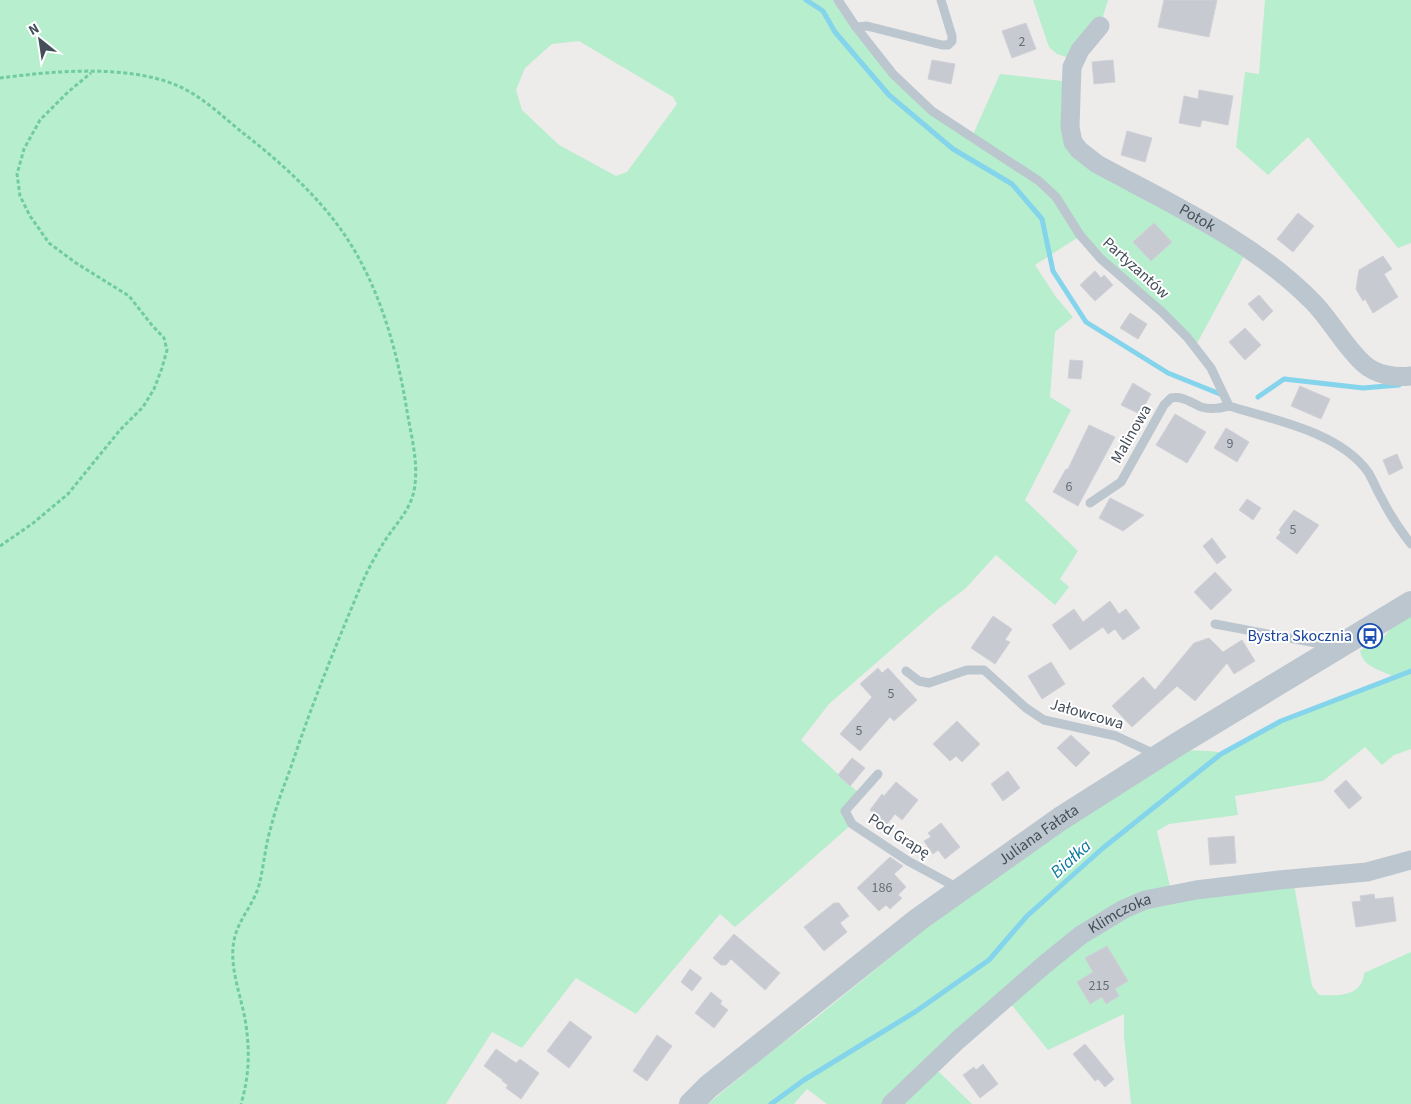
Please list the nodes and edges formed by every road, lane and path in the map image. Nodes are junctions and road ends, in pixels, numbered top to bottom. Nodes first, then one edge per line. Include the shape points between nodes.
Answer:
1 (838, 0) edge
2 (940, 0) edge
3 (856, 26) junction
4 (1100, 26) dead end
5 (92, 72) junction
6 (0, 78) edge
7 (1411, 376) edge
8 (1230, 406) junction
9 (1090, 502) dead end
10 (1411, 544) edge
11 (0, 546) edge
12 (1411, 603) edge
13 (1214, 624) dead end
14 (1337, 647) junction
15 (906, 671) dead end
16 (1159, 756) junction
17 (878, 774) dead end
18 (1411, 860) edge
19 (961, 889) junction
20 (241, 1104) edge
21 (691, 1104) edge
22 (891, 1104) edge

1 - 3 lane, Partyzantów
2 - 3 lane via 952,36 948,45
3 - 8 lane, Partyzantów via 894,74 932,111 1039,181 1056,197 1080,235 1101,260 1187,337 1211,368
4 - 7 street, Potok via 1080,50 1072,67 1070,127 1073,142 1079,150 1248,249 1314,303 1365,365 1381,374
5 - 6 path
5 - 11 path via 40,120 24,149 18,174 20,196 49,243 129,296 164,338 167,350 154,389 143,407 68,494
5 - 20 path via 152,77 180,86 269,153 335,222 361,261 390,334 402,377 415,460 416,483 412,502 364,579 312,705 271,825 259,887 236,932 232,948 249,1058
8 - 9 lane, Malinowa via 1203,408 1180,397 1171,398 1120,482
8 - 10 lane via 1293,425 1336,443 1354,456 1368,473
12 - 14 street, Juliana Fałata
13 - 14 lane
14 - 16 street, Juliana Fałata
15 - 16 lane, Jałowcowa via 919,681 929,683 967,670 984,670 1044,720 1116,736
16 - 19 street, Juliana Fałata via 1060,819
17 - 19 lane, Pod Grapę via 845,811 852,824 908,861
18 - 22 street, Klimczoka via 1368,872 1196,890 1145,900 1124,909 1081,935 1044,965
19 - 21 street, Juliana Fałata via 919,919

